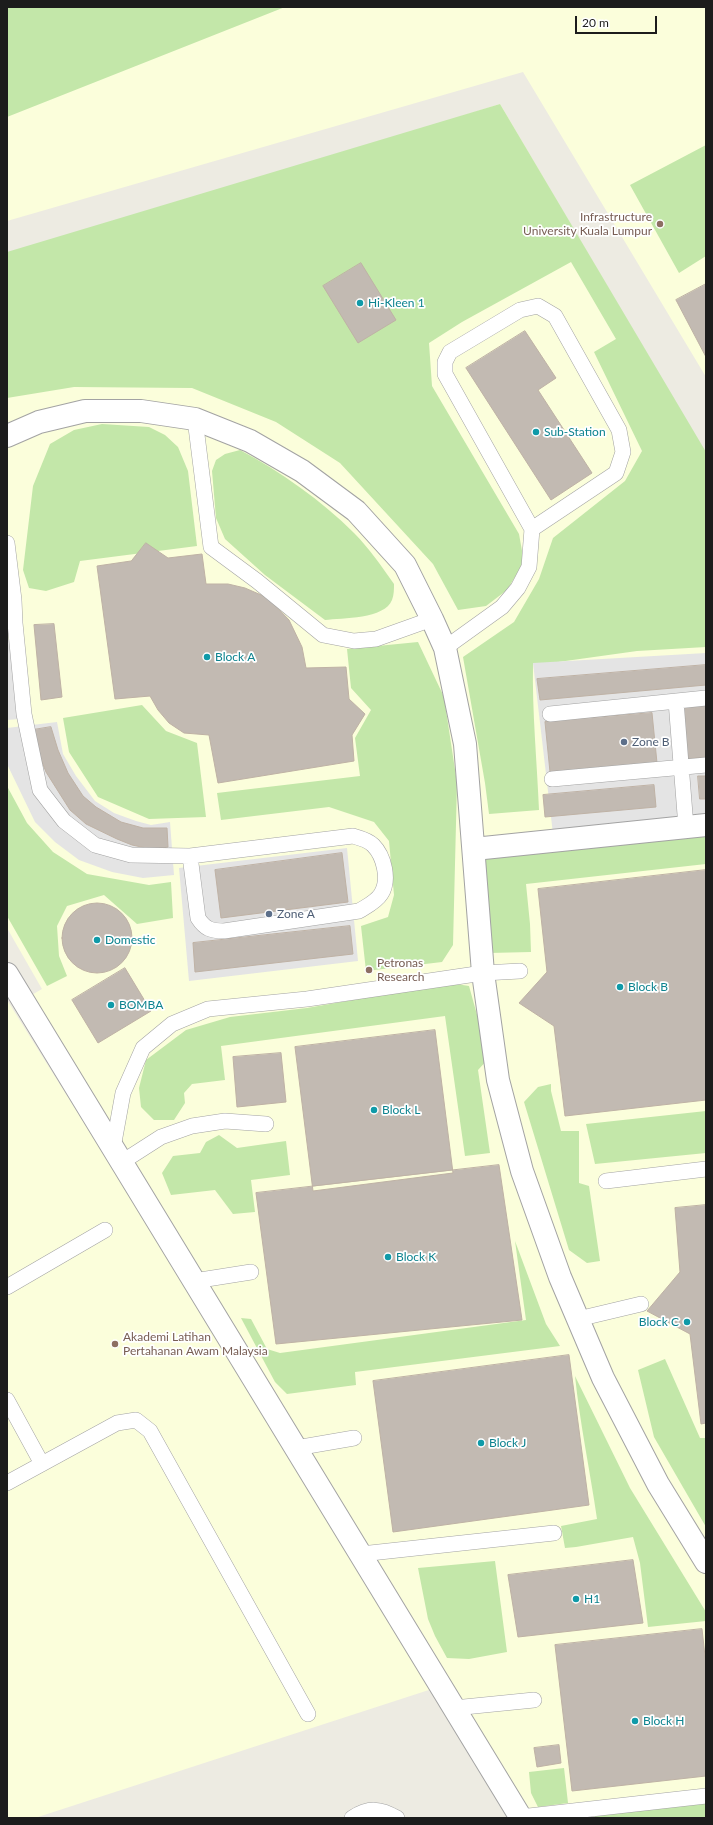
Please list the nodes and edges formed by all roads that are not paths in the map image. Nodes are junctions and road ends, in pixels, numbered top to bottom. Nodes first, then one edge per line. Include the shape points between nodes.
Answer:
1 (195, 419) junction
2 (7, 436) edge
3 (532, 529) junction
4 (7, 543) edge
5 (432, 619) junction
6 (445, 648) junction
7 (706, 698) edge
8 (676, 701) junction
9 (550, 714) dead end
10 (706, 765) edge
11 (682, 767) junction
12 (552, 779) dead end
13 (696, 826) edge
14 (474, 849) junction
15 (190, 856) junction
16 (520, 971) dead end
17 (483, 973) junction
18 (7, 974) edge
19 (266, 1124) dead end
20 (118, 1155) junction
21 (706, 1169) edge
22 (606, 1181) dead end
23 (105, 1230) dead end
24 (251, 1272) dead end
25 (194, 1281) junction
26 (7, 1286) edge
27 (641, 1304) dead end
28 (578, 1319) junction
29 (7, 1400) edge
30 (354, 1438) dead end
31 (296, 1448) junction
32 (42, 1464) junction
33 (7, 1484) edge
34 (554, 1534) dead end
35 (361, 1554) junction
36 (706, 1562) edge
37 (534, 1700) dead end
38 (454, 1708) junction
39 (308, 1714) dead end
40 (706, 1796) edge
41 (352, 1818) edge
42 (397, 1818) edge
43 (521, 1818) edge

1 - 2 street via 141,411 85,411 38,422
1 - 5 street via 263,448 302,471 356,511 405,565
1 - 5 lane via 210,548 257,581 323,635 354,640 376,639
3 - 3 lane via 445,374 445,362 450,352 520,310 538,306 555,316 619,430 623,452 616,473
3 - 6 lane via 529,567 518,588 502,607
4 - 15 lane via 24,714 40,790 64,821 95,845 131,855
5 - 6 street
6 - 14 street via 466,744
7 - 8 lane
8 - 9 lane
8 - 11 lane
10 - 11 lane
11 - 12 lane
11 - 13 lane
13 - 14 street
14 - 17 street
15 - 15 lane via 353,836 363,838 372,844 384,866 386,882 374,901 359,911 213,931 203,926 198,918
16 - 17 lane
17 - 20 lane via 307,999 208,1010 172,1024 143,1048 123,1093
17 - 28 street via 498,1080 522,1171
18 - 20 street
19 - 20 lane via 225,1120 192,1126
20 - 25 street
21 - 22 lane
23 - 26 lane
24 - 25 lane
25 - 31 street
27 - 28 lane
28 - 36 street via 603,1378 658,1484
29 - 32 lane
30 - 31 lane
31 - 35 street
32 - 33 lane
32 - 39 lane via 117,1423 136,1420 150,1430
34 - 35 lane
35 - 38 street
37 - 38 lane
38 - 43 street
40 - 43 lane
41 - 42 lane via 370,1810 385,1811

